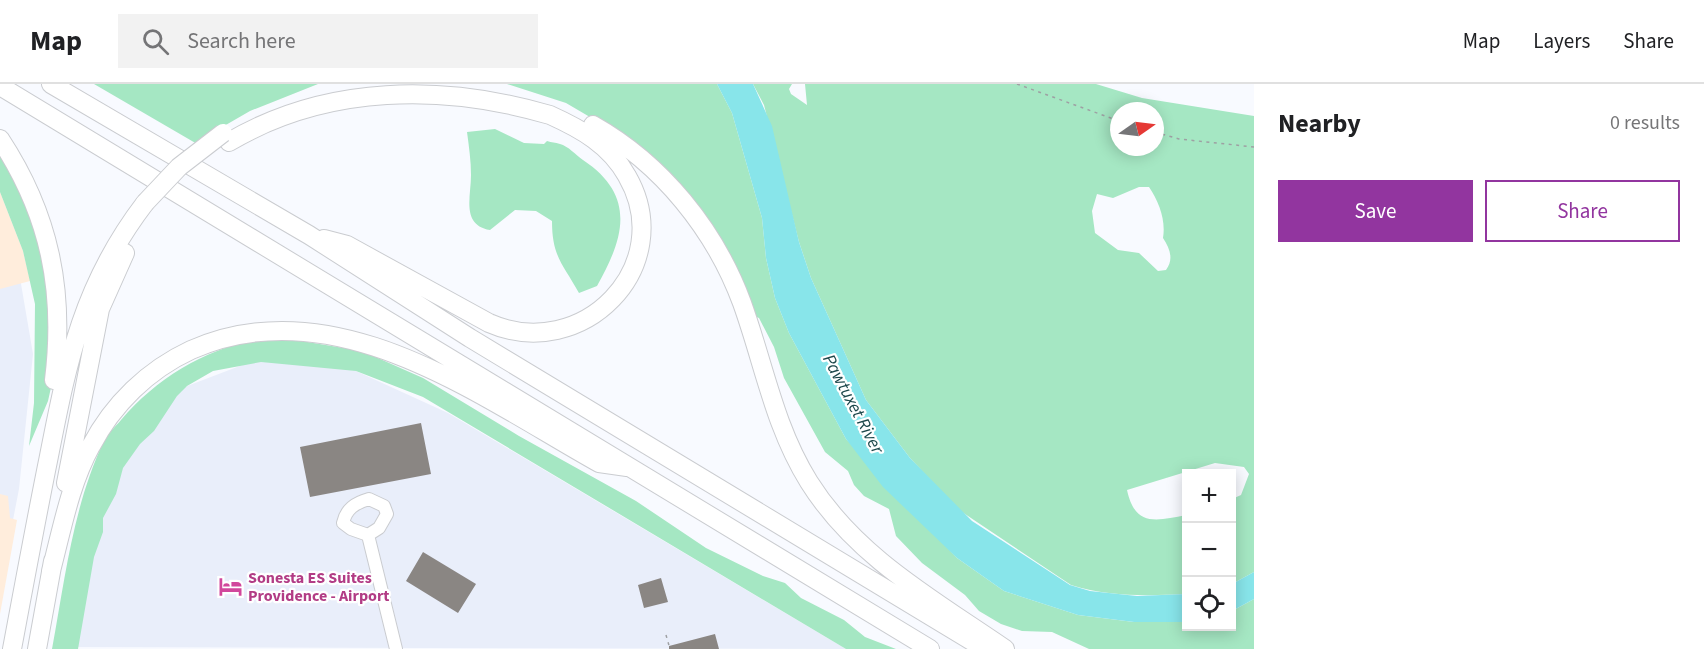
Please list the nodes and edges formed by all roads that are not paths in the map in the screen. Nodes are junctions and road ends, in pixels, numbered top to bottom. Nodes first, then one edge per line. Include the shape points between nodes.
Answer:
1 (51, 84) edge
2 (338, 84) edge
3 (491, 84) edge
4 (0, 86) edge
5 (226, 138) junction
6 (0, 139) edge
7 (150, 206) junction
8 (309, 235) junction
9 (634, 468) junction
10 (39, 505) junction
11 (368, 535) dead end
12 (51, 571) junction
13 (12, 649) edge
14 (37, 649) edge
15 (396, 649) edge
16 (930, 649) edge
17 (985, 649) edge
18 (1005, 649) edge

1 - 8 highway
2 - 5 highway via 276,104
3 - 18 highway via 545,101 602,130 650,166 677,194 714,245 733,282 776,416 819,496 845,530 879,562
4 - 9 highway
5 - 7 highway
5 - 8 highway via 292,110 360,91 430,87 485,94 542,112 606,148 628,177 637,200 640,224 636,259 613,298 577,325 537,334 489,323 347,244
6 - 10 highway via 25,181 38,213 58,296 58,346
7 - 10 highway via 107,260 81,318 64,380
7 - 12 highway via 100,309 77,415
8 - 17 highway via 470,338
9 - 12 highway via 598,464 435,373 376,346 304,332 240,335 171,360 141,382 115,409 79,470
9 - 16 highway
10 - 13 highway
11 - 15 street
12 - 14 highway

